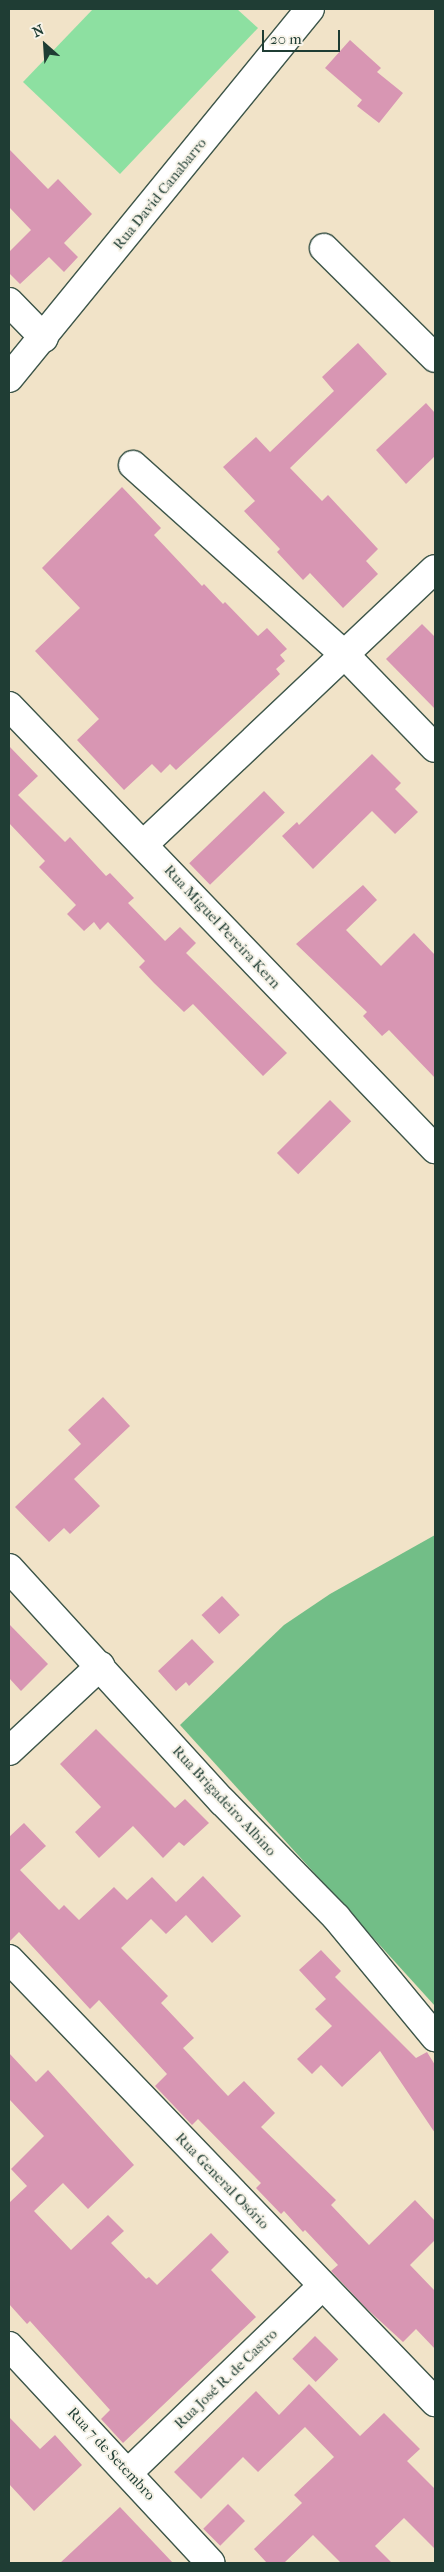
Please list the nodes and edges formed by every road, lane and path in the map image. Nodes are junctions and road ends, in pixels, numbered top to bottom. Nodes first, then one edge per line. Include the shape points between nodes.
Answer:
1 (310, 9) edge
2 (324, 248) dead end
3 (9, 302) edge
4 (44, 338) junction
5 (435, 358) edge
6 (9, 378) edge
7 (134, 465) dead end
8 (435, 570) edge
9 (345, 655) junction
10 (9, 706) edge
11 (435, 748) edge
12 (144, 844) junction
13 (435, 1149) edge
14 (9, 1568) edge
15 (100, 1666) junction
16 (9, 1751) edge
17 (9, 1959) edge
18 (435, 2037) edge
19 (322, 2286) junction
20 (9, 2346) edge
21 (435, 2402) edge
22 (129, 2472) junction
23 (211, 2563) edge

1 - 4 street, Rua David Canabarro
2 - 5 street
3 - 4 street
4 - 6 street, Rua David Canabarro
7 - 9 street
8 - 9 street
9 - 11 street
9 - 12 street
10 - 12 street, Rua Miguel Pereira Kern
12 - 13 street, Rua Miguel Pereira Kern
14 - 15 street, Rua Brigadeiro Albino
15 - 16 street
15 - 18 street, Rua Brigadeiro Albino via 223,1802 336,1917
17 - 19 street, Rua General Osório
19 - 21 street, Rua General Osório
19 - 22 street, Rua José R. de Castro
20 - 22 street, Rua 7 de Setembro
22 - 23 street, Rua 7 de Setembro

